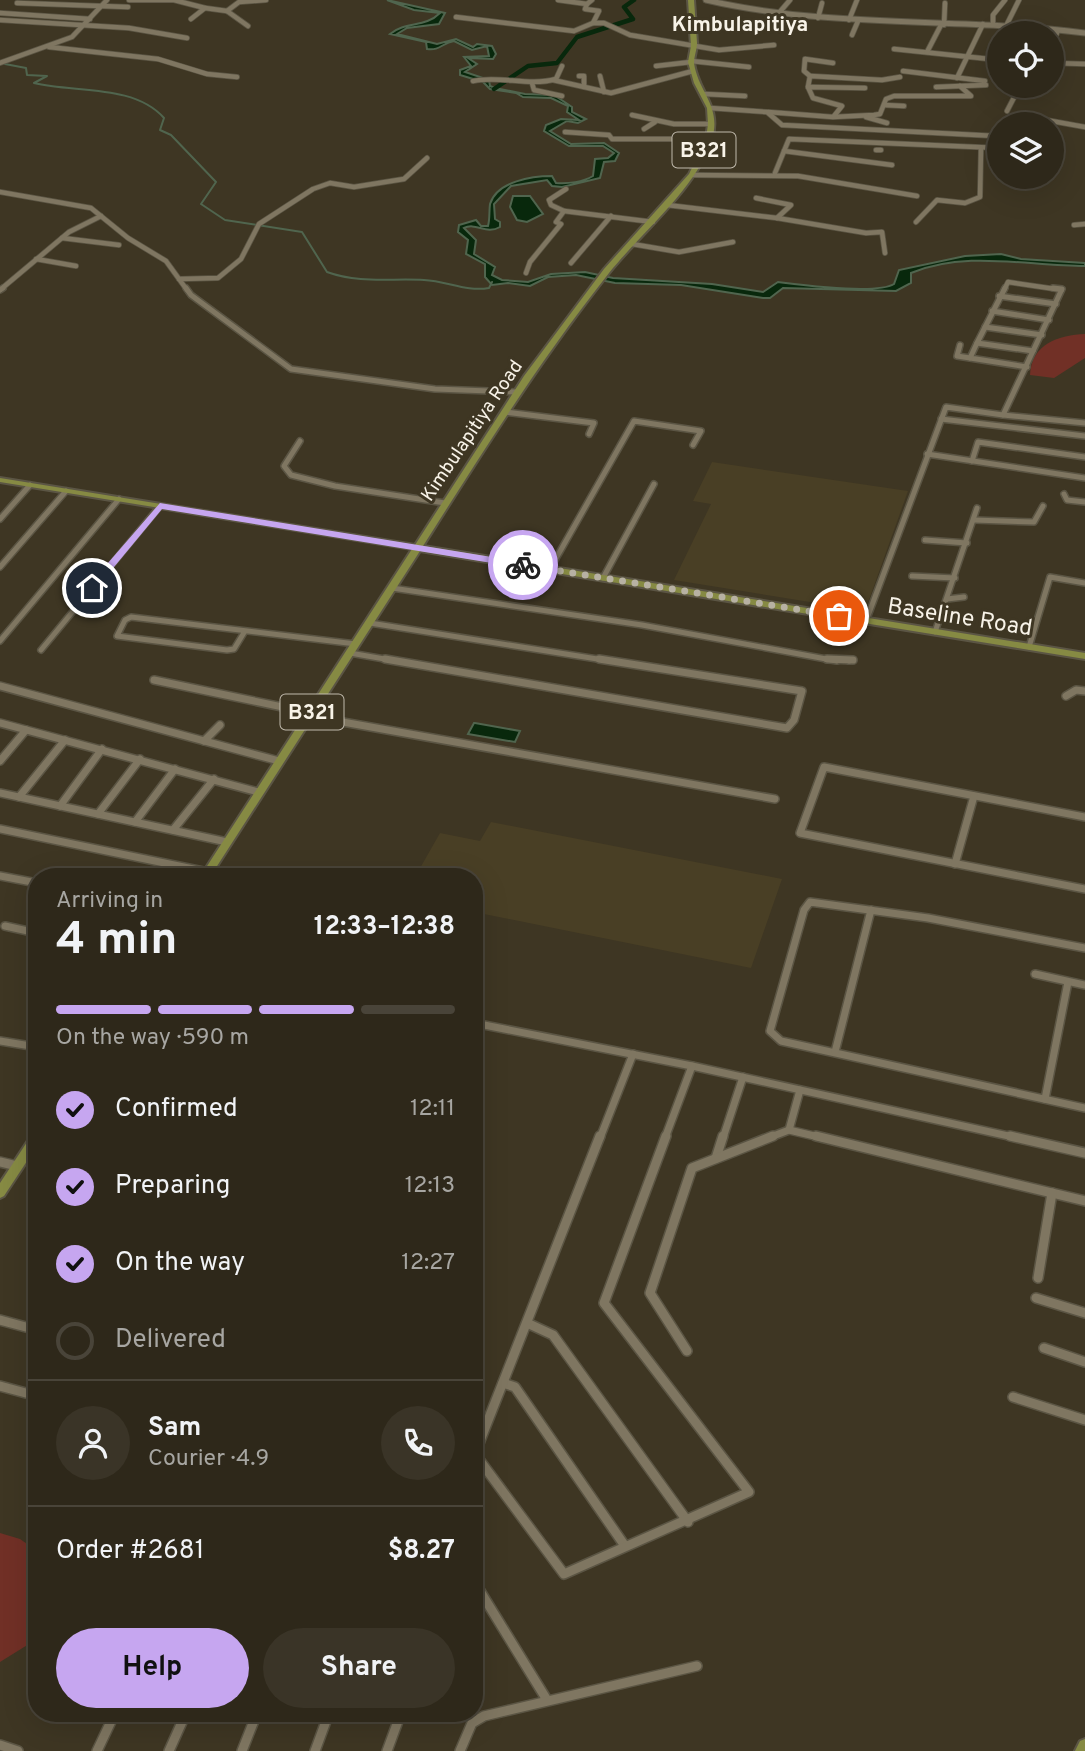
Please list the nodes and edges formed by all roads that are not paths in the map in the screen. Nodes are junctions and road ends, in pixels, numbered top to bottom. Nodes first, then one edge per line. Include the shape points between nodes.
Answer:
1 (107, 0) edge
2 (129, 0) edge
3 (267, 0) edge
4 (558, 0) edge
5 (592, 0) edge
6 (691, 0) edge
7 (706, 0) edge
8 (790, 0) edge
9 (857, 0) edge
10 (1005, 0) edge
11 (1019, 0) edge
12 (17, 3) dead end
13 (822, 3) dead end
14 (945, 3) dead end
15 (587, 5) junction
16 (128, 7) dead end
17 (100, 8) junction
18 (205, 8) junction
19 (227, 11) junction
20 (0, 13) edge
21 (778, 14) junction
22 (456, 17) dead end
23 (818, 18) junction
24 (90, 19) junction
25 (191, 19) dead end
26 (0, 20) edge
27 (849, 20) junction
28 (858, 21) junction
29 (993, 21) edge
30 (1008, 21) edge
31 (593, 23) junction
32 (983, 24) junction
33 (987, 24) edge
34 (85, 25) junction
35 (942, 25) junction
36 (248, 26) dead end
37 (1064, 31) edge
38 (1085, 33) edge
39 (852, 35) dead end
40 (187, 38) dead end
41 (774, 45) dead end
42 (694, 46) junction
43 (49, 47) junction
44 (894, 49) dead end
45 (719, 50) junction
46 (927, 52) junction
47 (966, 57) junction
48 (987, 59) edge
49 (691, 61) junction
50 (705, 61) junction
51 (0, 63) edge
52 (834, 63) dead end
53 (1064, 64) edge
54 (1085, 64) edge
55 (562, 66) dead end
56 (656, 66) dead end
57 (749, 67) dead end
58 (693, 71) junction
59 (903, 71) dead end
60 (579, 76) dead end
61 (600, 76) dead end
62 (810, 76) junction
63 (237, 77) dead end
64 (900, 77) dead end
65 (957, 78) junction
66 (553, 80) junction
67 (473, 81) dead end
68 (532, 83) junction
69 (960, 86) junction
70 (936, 87) dead end
71 (583, 88) junction
72 (808, 88) junction
73 (865, 88) dead end
74 (604, 92) junction
75 (704, 94) junction
76 (562, 96) dead end
77 (745, 96) dead end
78 (1014, 98) edge
79 (884, 105) junction
80 (904, 106) dead end
81 (710, 108) junction
82 (1007, 111) dead end
83 (767, 112) junction
84 (632, 115) dead end
85 (865, 116) junction
86 (833, 117) junction
87 (656, 122) junction
88 (887, 123) dead end
89 (1064, 123) edge
90 (710, 124) junction
91 (782, 125) junction
92 (1085, 127) edge
93 (644, 129) dead end
94 (565, 132) dead end
95 (987, 136) edge
96 (709, 139) junction
97 (789, 139) junction
98 (981, 149) junction
99 (987, 149) edge
100 (785, 151) junction
101 (427, 158) dead end
102 (892, 164) dead end
103 (775, 173) junction
104 (692, 175) junction
105 (566, 189) dead end
106 (0, 192) edge
107 (917, 196) dead end
108 (756, 198) dead end
109 (667, 205) junction
110 (564, 211) junction
111 (102, 216) junction
112 (611, 216) junction
113 (777, 218) junction
114 (653, 222) junction
115 (916, 222) dead end
116 (1085, 224) edge
117 (1074, 225) dead end
118 (62, 238) junction
119 (707, 238) dead end
120 (733, 242) dead end
121 (632, 244) junction
122 (119, 245) dead end
123 (708, 248) junction
124 (885, 253) dead end
125 (36, 259) junction
126 (571, 263) dead end
127 (76, 266) dead end
128 (526, 273) dead end
129 (180, 279) junction
130 (0, 290) edge
131 (999, 296) junction
132 (1056, 304) junction
133 (992, 311) junction
134 (1049, 320) junction
135 (985, 327) junction
136 (1042, 335) junction
137 (977, 343) junction
138 (960, 345) dead end
139 (1034, 351) junction
140 (970, 358) junction
141 (1027, 366) junction
142 (518, 392) junction
143 (506, 412) junction
144 (1003, 415) junction
145 (941, 419) junction
146 (1085, 423) edge
147 (589, 434) dead end
148 (1085, 436) edge
149 (300, 441) dead end
150 (693, 446) dead end
151 (927, 454) junction
152 (1085, 457) edge
153 (972, 461) junction
154 (1085, 478) edge
155 (0, 480) edge
156 (654, 484) dead end
157 (30, 485) junction
158 (66, 491) junction
159 (1064, 494) dead end
160 (119, 499) junction
161 (1085, 502) edge
162 (445, 503) junction
163 (160, 506) junction
164 (1044, 506) dead end
165 (977, 508) dead end
166 (0, 519) edge
167 (974, 520) junction
168 (925, 540) dead end
169 (967, 543) junction
170 (418, 548) junction
171 (0, 567) edge
172 (550, 569) junction
173 (912, 576) dead end
174 (603, 578) junction
175 (955, 578) junction
176 (1085, 583) edge
177 (392, 588) junction
178 (964, 597) dead end
179 (947, 599) junction
180 (866, 621) junction
181 (370, 623) junction
182 (245, 631) junction
183 (935, 632) junction
184 (0, 641) edge
185 (1029, 647) junction
186 (353, 649) junction
187 (41, 650) dead end
188 (1085, 656) edge
189 (853, 660) dead end
190 (154, 680) dead end
191 (0, 687) edge
192 (1085, 691) edge
193 (1066, 696) dead end
194 (310, 714) junction
195 (0, 723) edge
196 (220, 724) dead end
197 (26, 730) junction
198 (65, 740) junction
199 (204, 741) junction
200 (102, 749) junction
201 (140, 760) junction
202 (0, 761) edge
203 (279, 761) junction
204 (175, 769) junction
205 (214, 779) junction
206 (258, 792) junction
207 (0, 793) edge
208 (974, 796) junction
209 (19, 797) junction
210 (775, 799) dead end
211 (60, 806) junction
212 (98, 814) junction
213 (1085, 817) edge
214 (135, 822) junction
215 (0, 830) edge
216 (173, 831) junction
217 (227, 842) junction
218 (955, 864) junction
219 (179, 868) edge
220 (211, 868) edge
221 (0, 876) edge
222 (28, 881) edge
223 (1085, 889) edge
224 (872, 910) junction
225 (5, 926) dead end
226 (28, 931) edge
227 (1085, 948) edge
228 (1035, 974) dead end
229 (1068, 982) junction
230 (1085, 985) edge
231 (483, 1025) edge
232 (0, 1041) edge
233 (28, 1046) edge
234 (835, 1052) junction
235 (633, 1054) junction
236 (692, 1066) junction
237 (743, 1077) junction
238 (800, 1090) junction
239 (1045, 1099) junction
240 (1085, 1108) edge
241 (789, 1130) junction
242 (28, 1150) edge
243 (1085, 1153) edge
244 (716, 1158) junction
245 (0, 1162) edge
246 (17, 1166) junction
247 (1052, 1192) junction
248 (0, 1193) edge
249 (1085, 1201) edge
250 (1038, 1278) dead end
251 (1036, 1298) dead end
252 (1085, 1314) edge
253 (0, 1320) edge
254 (527, 1322) junction
255 (28, 1328) edge
256 (1044, 1348) dead end
257 (687, 1351) dead end
258 (1085, 1362) edge
259 (503, 1383) junction
260 (0, 1386) edge
261 (28, 1394) edge
262 (1013, 1397) dead end
263 (1085, 1420) edge
264 (483, 1434) edge
265 (483, 1466) edge
266 (688, 1521) junction
267 (625, 1546) junction
268 (483, 1596) edge
269 (697, 1666) dead end
270 (547, 1700) junction
271 (483, 1717) edge
272 (111, 1722) edge
273 (182, 1722) edge
274 (253, 1722) edge
275 (326, 1722) edge
276 (398, 1722) edge
277 (474, 1722) edge
278 (0, 1745) edge
279 (1085, 1745) edge
280 (18, 1751) edge
281 (97, 1751) edge
282 (169, 1751) edge
283 (242, 1751) edge
284 (315, 1751) edge
285 (387, 1751) edge
286 (460, 1751) edge
287 (1083, 1751) edge

1 - 17 street
2 - 18 street via 174,0
3 - 19 street via 239,2
4 - 15 street
5 - 15 street
6 - 42 main road, Kimbulapitiya Road / B321
7 - 21 street
8 - 21 street
9 - 27 street
10 - 29 street
11 - 30 street
12 - 17 street
13 - 23 street
14 - 35 street
15 - 31 street via 585,9 599,11
16 - 17 street
17 - 24 street
18 - 19 street
18 - 25 street
19 - 36 street
20 - 24 street
21 - 23 street
22 - 31 street via 574,31
23 - 27 street
24 - 34 street
26 - 34 street
27 - 28 street
28 - 35 street
28 - 39 street
31 - 42 street
32 - 33 street
32 - 35 street
32 - 47 street
34 - 40 street
34 - 43 street
35 - 46 street
37 - 38 street
41 - 45 street
42 - 45 street
42 - 49 main road, Kimbulapitiya Road / B321
43 - 51 street
43 - 63 street via 158,59 207,74
44 - 46 street
45 - 50 street
46 - 47 street
47 - 48 street
47 - 65 street
49 - 50 street
49 - 56 street
49 - 58 main road, Kimbulapitiya Road / B321
50 - 57 street
52 - 62 street via 805,60 804,71
53 - 54 street
55 - 66 street
58 - 74 street
58 - 75 main road, Kimbulapitiya Road / B321
59 - 65 street
60 - 71 street via 584,76
61 - 74 street
62 - 64 street
62 - 72 street
65 - 69 street via 986,83
66 - 68 street
66 - 71 street
67 - 68 street
68 - 76 street via 534,90
69 - 70 street
69 - 79 street via 971,96 905,94 886,99
71 - 74 street
72 - 73 street
72 - 86 street via 813,98 842,106
75 - 77 street
75 - 81 main road, Kimbulapitiya Road / B321
78 - 82 street
79 - 80 street
79 - 85 street via 880,114
81 - 83 street
81 - 90 main road, Kimbulapitiya Road / B321
83 - 86 street
83 - 91 street
84 - 87 street
85 - 86 street
85 - 88 street
87 - 90 street
87 - 93 street
89 - 92 street
90 - 96 main road, Kimbulapitiya Road / B321
91 - 95 street
91 - 97 street
94 - 96 street via 609,135 612,139
96 - 104 main road, Kimbulapitiya Road / B321
97 - 98 street via 881,149
97 - 100 street
98 - 99 street
98 - 115 street via 980,197 965,203 937,200
100 - 102 street
100 - 103 street
101 - 129 street via 404,179 354,187 330,183 313,189 260,224 241,259 218,278
103 - 104 street
103 - 107 street
104 - 109 main road, Kimbulapitiya Road / B321
105 - 110 street via 549,200
106 - 111 street via 91,208
108 - 113 street via 791,205
109 - 113 street
109 - 114 main road, Kimbulapitiya Road / B321
110 - 112 street
110 - 128 street via 557,216 556,222 561,224
111 - 118 street
111 - 129 street via 166,261
112 - 114 street
112 - 126 street
113 - 124 street via 882,232
114 - 121 main road, Kimbulapitiya Road / B321
116 - 117 street
118 - 122 street
118 - 125 street
119 - 123 street
120 - 123 street
121 - 123 street via 679,253 685,248
121 - 142 main road, Kimbulapitiya Road / B321
125 - 127 street
125 - 130 street
129 - 142 street via 191,295 291,369 435,389
131 - 132 street
131 - 132 street via 1008,282 1062,289
131 - 133 street
132 - 134 street
133 - 134 street
133 - 135 street
134 - 136 street
135 - 136 street
135 - 137 street
136 - 139 street
137 - 139 street
137 - 140 street
138 - 140 street via 957,356
139 - 141 street
140 - 141 street
141 - 144 street
142 - 143 main road, Kimbulapitiya Road / B321
143 - 147 street via 594,423
143 - 162 main road, Kimbulapitiya Road / B321
144 - 145 street via 946,407
144 - 146 street
145 - 148 street
145 - 151 street
149 - 162 street via 285,466 291,475
150 - 172 street via 701,431 635,421
151 - 153 street
151 - 180 street
152 - 153 street via 978,442
153 - 154 street
155 - 157 main road, Baseline Road
156 - 174 street
157 - 158 main road, Baseline Road
157 - 166 street
158 - 160 main road, Baseline Road
158 - 171 street
159 - 161 street via 1067,500
160 - 163 main road, Baseline Road
160 - 184 street
162 - 170 main road, Kimbulapitiya Road / B321
163 - 170 main road, Baseline Road
163 - 187 street
164 - 167 street via 1034,522
165 - 167 street
167 - 169 street
168 - 169 street
169 - 175 street
170 - 172 main road, Baseline Road
170 - 177 main road, Kimbulapitiya Road / B321
172 - 174 main road, Baseline Road
173 - 175 street
174 - 180 main road, Baseline Road
175 - 179 street
176 - 185 street via 1050,578
177 - 181 main road, Kimbulapitiya Road / B321
177 - 189 street
178 - 179 street
179 - 183 street
180 - 183 main road, Baseline Road
181 - 186 main road, Kimbulapitiya Road / B321
181 - 186 street via 802,691 794,720 786,728
182 - 182 street via 131,617 117,636 227,650 234,649
182 - 186 street
183 - 185 main road, Baseline Road
185 - 188 main road, Baseline Road
186 - 194 main road, Kimbulapitiya Road / B321
190 - 194 street
191 - 199 street
192 - 193 street
194 - 203 main road, Kimbulapitiya Road / B321
194 - 210 street
195 - 197 street
196 - 199 street
197 - 198 street
197 - 202 street
198 - 200 street
198 - 209 street
199 - 203 street
200 - 201 street
200 - 211 street
201 - 204 street
201 - 212 street
203 - 206 main road, Kimbulapitiya Road / B321
204 - 205 street
204 - 214 street
205 - 206 street
205 - 216 street
206 - 217 main road, Kimbulapitiya Road / B321
207 - 209 street
208 - 213 street
208 - 218 street
208 - 218 street via 824,767 800,833
209 - 211 street
211 - 212 street
212 - 214 street
214 - 216 street
215 - 219 street
216 - 217 street
217 - 220 main road, Kimbulapitiya Road / B321
218 - 223 street
221 - 222 street
224 - 227 street
224 - 234 street
224 - 234 street via 814,901 807,904 770,1031 780,1041
225 - 226 street
228 - 229 street
229 - 230 street
229 - 239 street
231 - 235 street
232 - 233 street
234 - 239 street
235 - 236 street
235 - 254 street
236 - 237 street
236 - 266 street via 604,1303 749,1492
237 - 238 street
237 - 244 street
238 - 241 street
238 - 243 street
239 - 240 street
241 - 244 street
241 - 247 street
242 - 246 main road
244 - 257 street via 692,1168 650,1293
245 - 246 street
246 - 248 main road
247 - 249 street
247 - 250 street
251 - 252 street
253 - 255 street
254 - 259 street
254 - 266 street via 553,1335
256 - 258 street
259 - 264 street
259 - 267 street via 515,1387
260 - 261 street
262 - 263 street
265 - 267 street via 564,1574
266 - 267 street
268 - 270 street
269 - 270 street
270 - 271 street
272 - 281 street
273 - 282 street
274 - 283 street
275 - 284 street
276 - 285 street
277 - 286 street
278 - 280 street
279 - 287 main road

